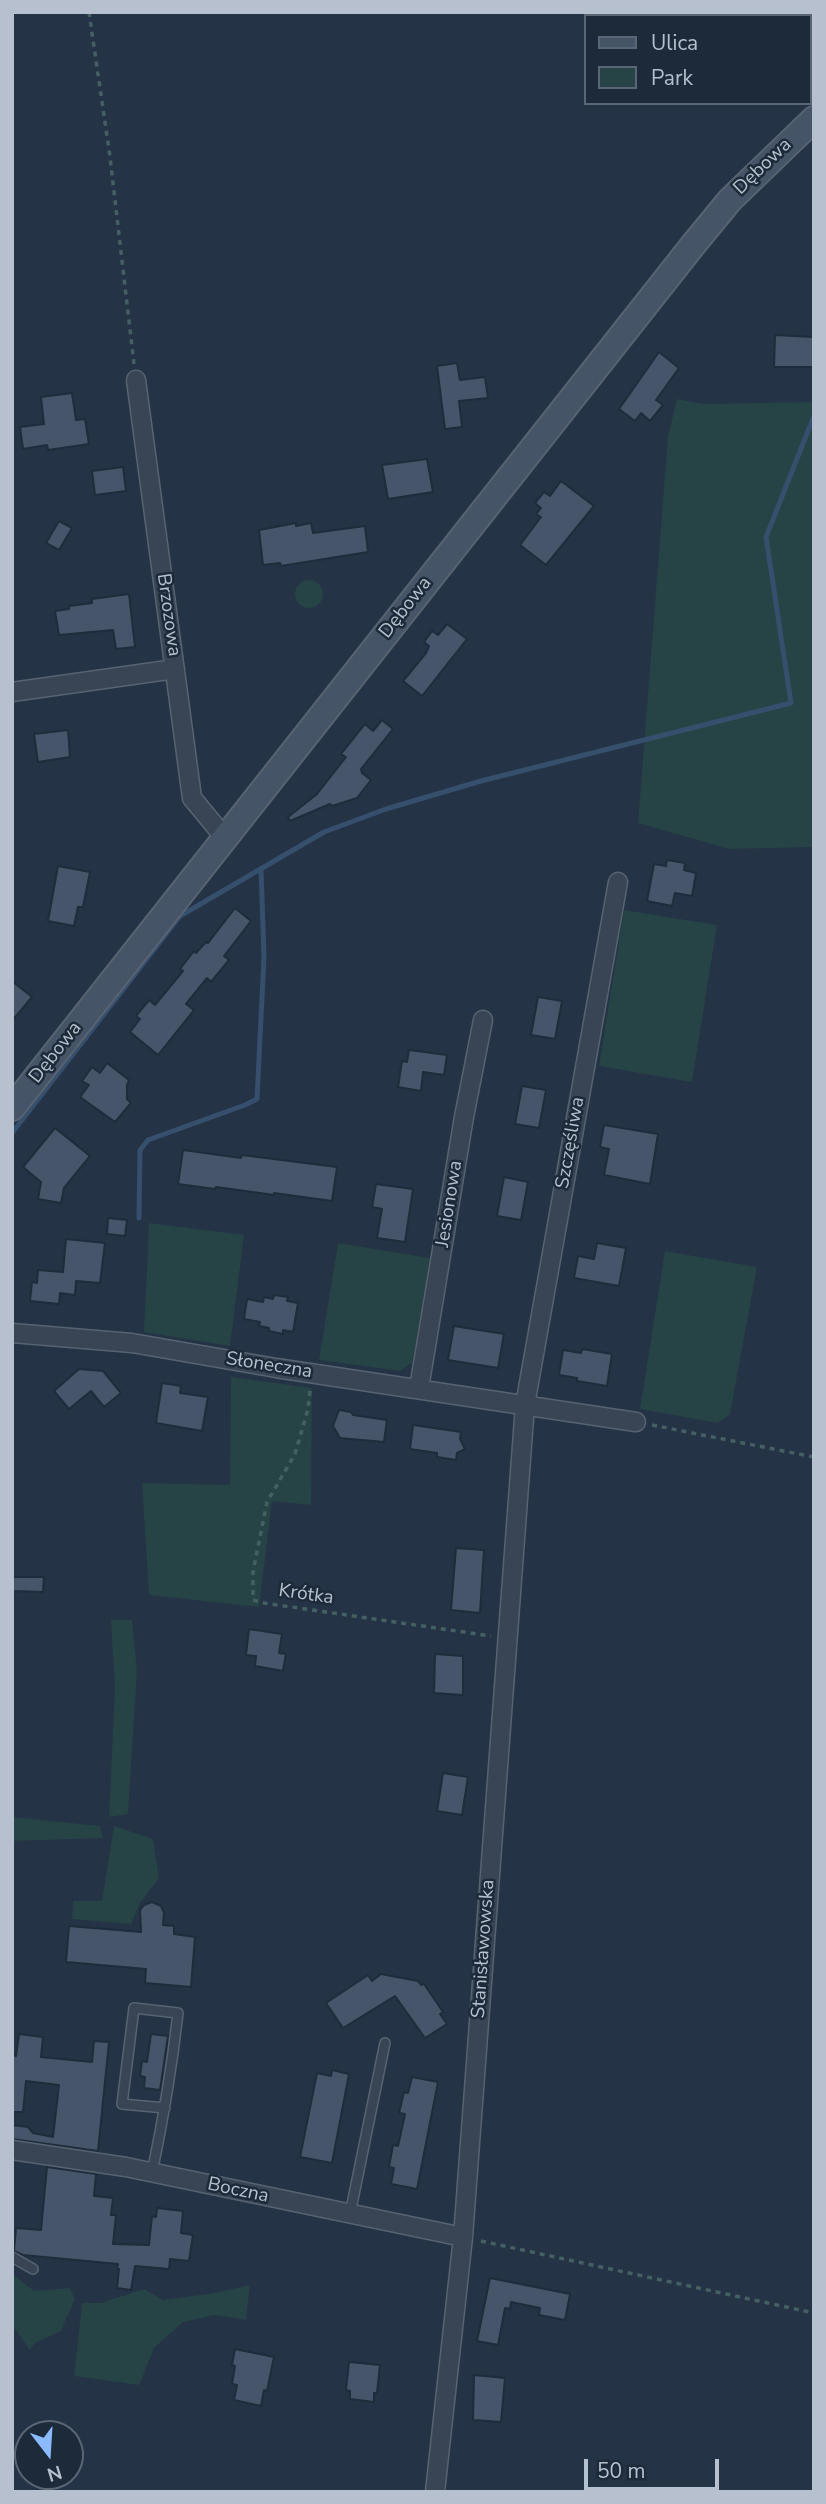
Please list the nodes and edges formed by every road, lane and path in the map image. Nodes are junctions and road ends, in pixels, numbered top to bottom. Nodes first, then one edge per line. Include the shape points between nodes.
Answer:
1 (89, 12) edge
2 (814, 119) edge
3 (136, 380) joint
4 (175, 669) junction
5 (12, 692) edge
6 (225, 838) junction
7 (618, 882) dead end
8 (482, 1020) dead end
9 (12, 1108) edge
10 (12, 1333) edge
11 (312, 1374) junction
12 (419, 1388) junction
13 (525, 1405) junction
14 (636, 1422) joint
15 (814, 1457) edge
16 (507, 1638) junction
17 (384, 2043) dead end
18 (165, 2108) junction
19 (12, 2150) edge
20 (152, 2173) junction
21 (350, 2214) junction
22 (463, 2237) junction
23 (12, 2257) edge
24 (33, 2269) dead end
25 (814, 2313) edge
26 (435, 2492) edge

1 - 3 path
2 - 6 street, Dębowa via 730,200 692,245
3 - 4 street, Brzozowa
4 - 5 street
4 - 6 street, Brzozowa via 192,797
6 - 9 street, Dębowa
7 - 13 street, Szczęśliwa
8 - 12 street, Jesionowa
10 - 11 street, Słoneczna via 132,1343
11 - 12 street, Słoneczna
11 - 16 path, Krótka via 295,1454 267,1502 253,1572 253,1600
12 - 13 street, Słoneczna
13 - 14 street, Słoneczna
13 - 16 street, Stanisławowska
14 - 15 path
16 - 22 street, Stanisławowska
17 - 21 lane
18 - 18 lane via 178,2013 134,2008 122,2104
18 - 20 lane
19 - 20 street, Boczna
20 - 21 street, Boczna
21 - 22 street, Boczna
22 - 25 path
22 - 26 street, Stanisławowska
23 - 24 lane

